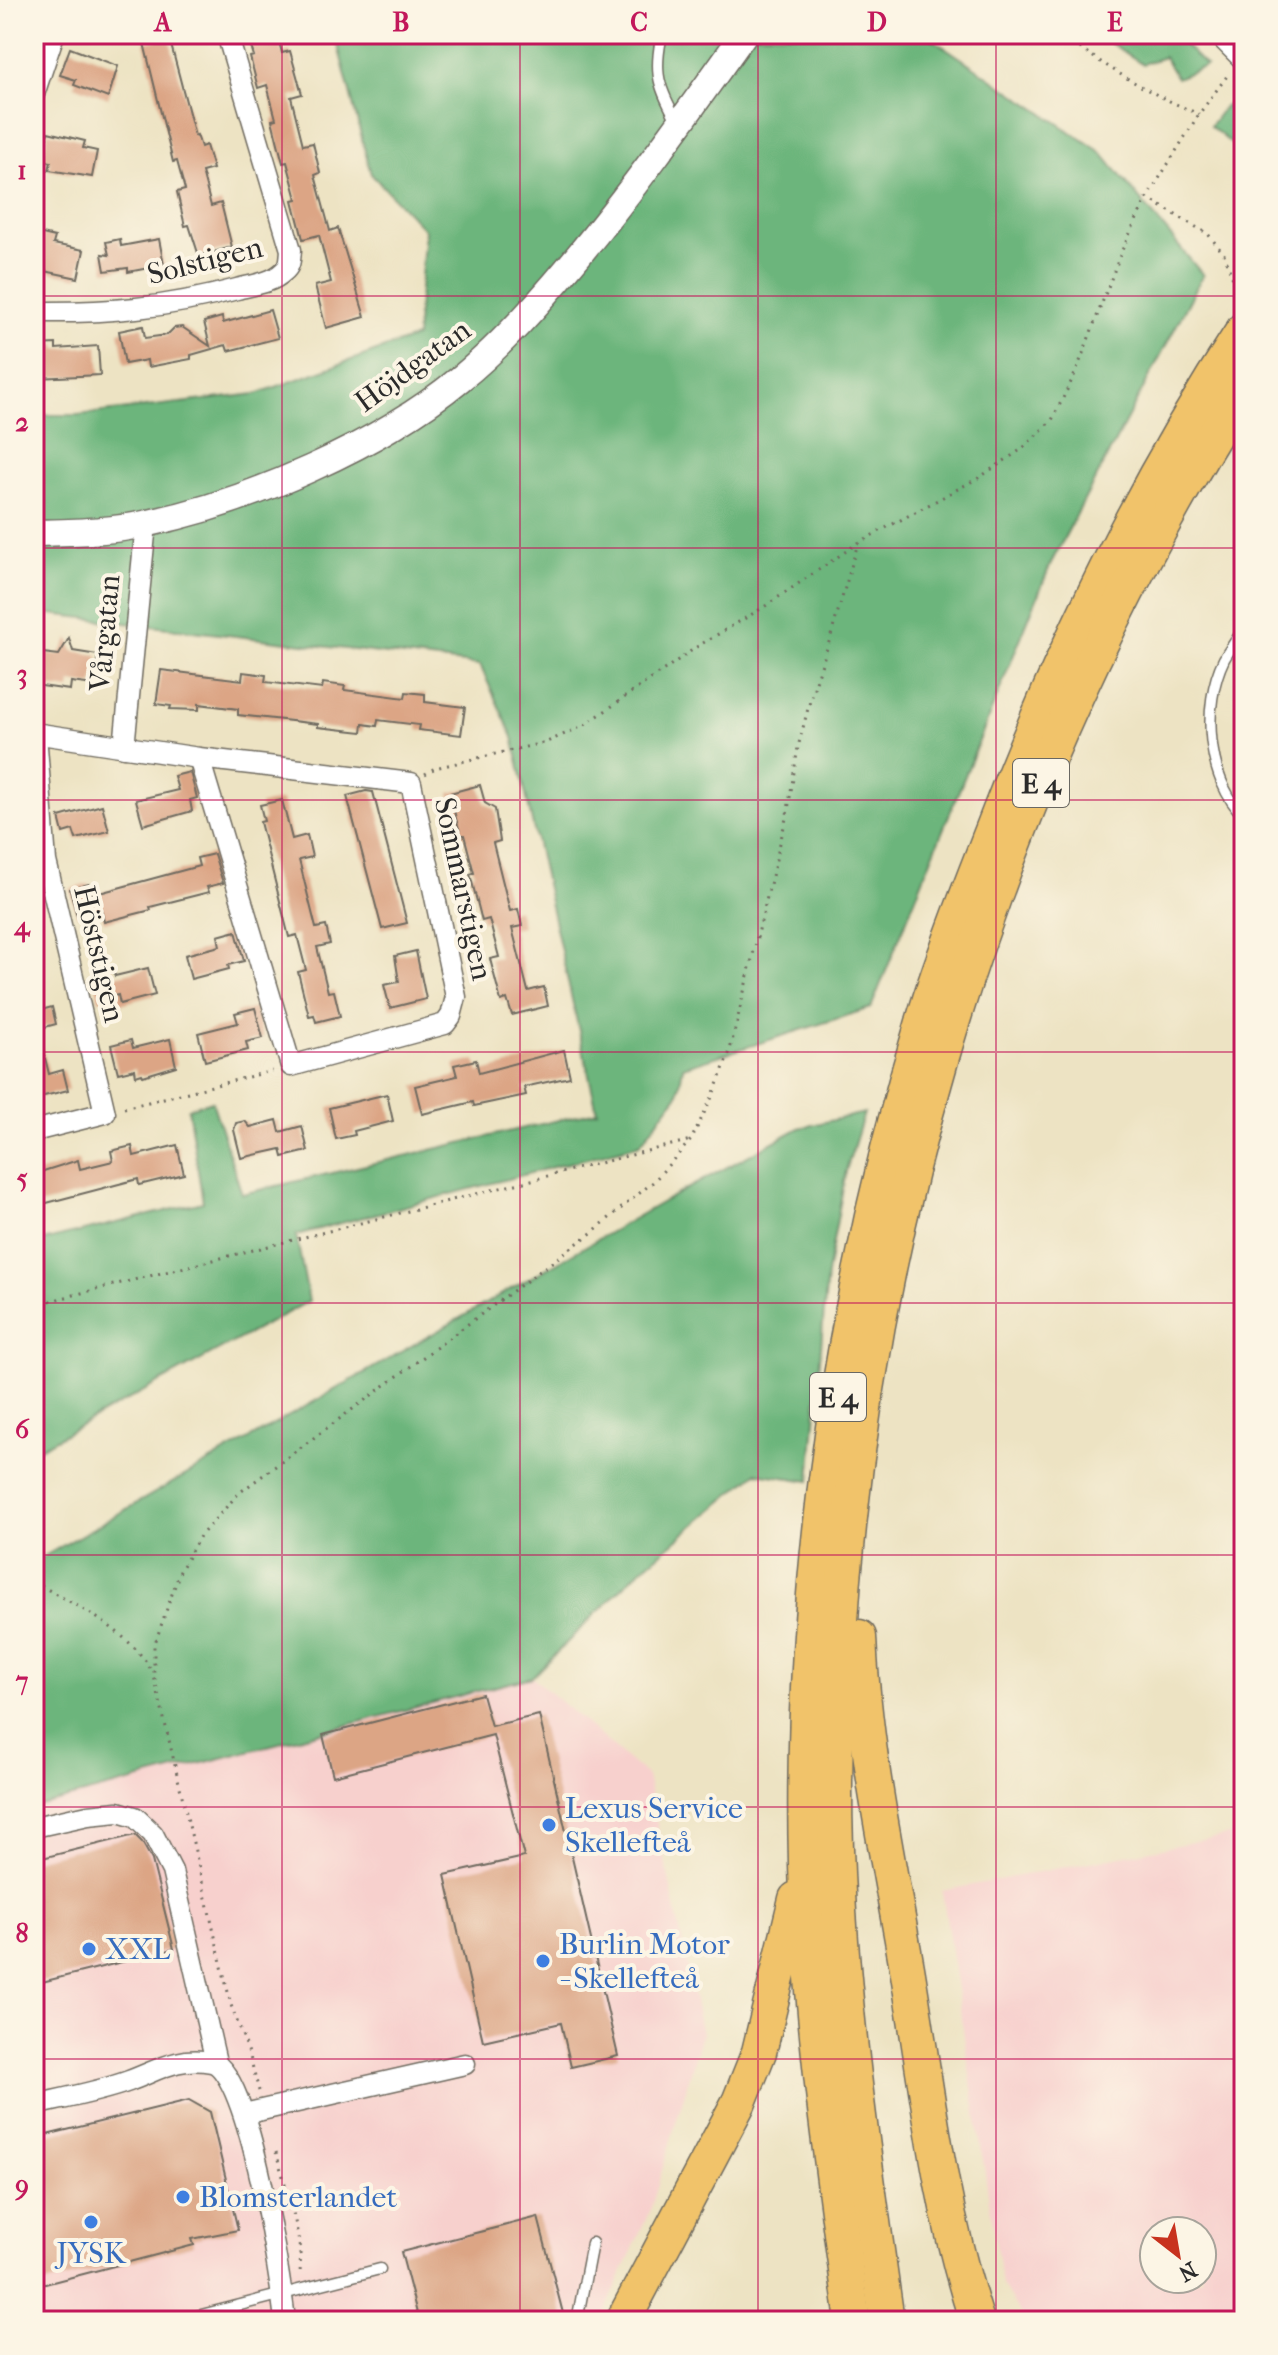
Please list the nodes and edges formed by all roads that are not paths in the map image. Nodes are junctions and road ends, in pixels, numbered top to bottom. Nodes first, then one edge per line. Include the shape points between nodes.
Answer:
1 (54, 34) edge
2 (227, 34) edge
3 (662, 34) edge
4 (1222, 34) edge
5 (1238, 34) edge
6 (1244, 37) edge
7 (732, 38) edge
8 (1238, 63) edge
9 (34, 94) edge
10 (679, 125) junction
11 (34, 312) edge
12 (1244, 329) edge
13 (1244, 387) edge
14 (146, 524) junction
15 (34, 533) edge
16 (1244, 628) edge
17 (35, 734) edge
18 (124, 747) junction
19 (199, 758) junction
20 (1244, 816) edge
21 (34, 1131) edge
22 (854, 1482) junction
23 (34, 1827) edge
24 (806, 1862) junction
25 (216, 2062) junction
26 (465, 2064) dead end
27 (34, 2105) edge
28 (254, 2112) junction
29 (592, 2243) dead end
30 (380, 2269) dead end
31 (291, 2292) junction
32 (178, 2321) edge
33 (285, 2321) edge
34 (577, 2321) edge
35 (623, 2321) edge
36 (853, 2321) edge
37 (887, 2321) edge
38 (977, 2321) edge

1 - 9 street
2 - 11 street, Solstigen via 291,250 290,264 271,280 203,298 99,313
3 - 10 lane via 659,88
4 - 8 street
5 - 6 street
7 - 10 street, Höjdgatan
10 - 14 street, Höjdgatan via 551,289 459,380 397,421 286,479 213,507
12 - 24 highway, E 4 via 1161,465 1082,620 1032,727 930,1000 894,1126 840,1377 815,1583
13 - 22 highway, E 4 via 1190,474 1104,638 1011,854 976,952 891,1261
14 - 15 street, Höjdgatan
14 - 18 street, Vårgatan
16 - 20 lane via 1223,661 1210,711 1212,760
17 - 18 street, Höststigen
17 - 21 street, Höststigen via 46,861 105,1113
18 - 19 street, Sommarstigen
19 - 19 street, Sommarstigen via 291,1066 445,1024 456,997 411,783
22 - 37 highway, E 4 via 837,1696 838,1896
22 - 38 highway via 860,1656 869,1737 955,2249
23 - 25 street via 118,1812 135,1817 153,1834 172,1871
24 - 35 highway via 759,2052 739,2102
24 - 36 highway, E 4 via 821,2079
25 - 27 street via 173,2062 128,2081
25 - 28 street
26 - 28 street
28 - 31 street via 268,2212
29 - 34 lane
30 - 31 lane
31 - 32 lane
31 - 33 street

